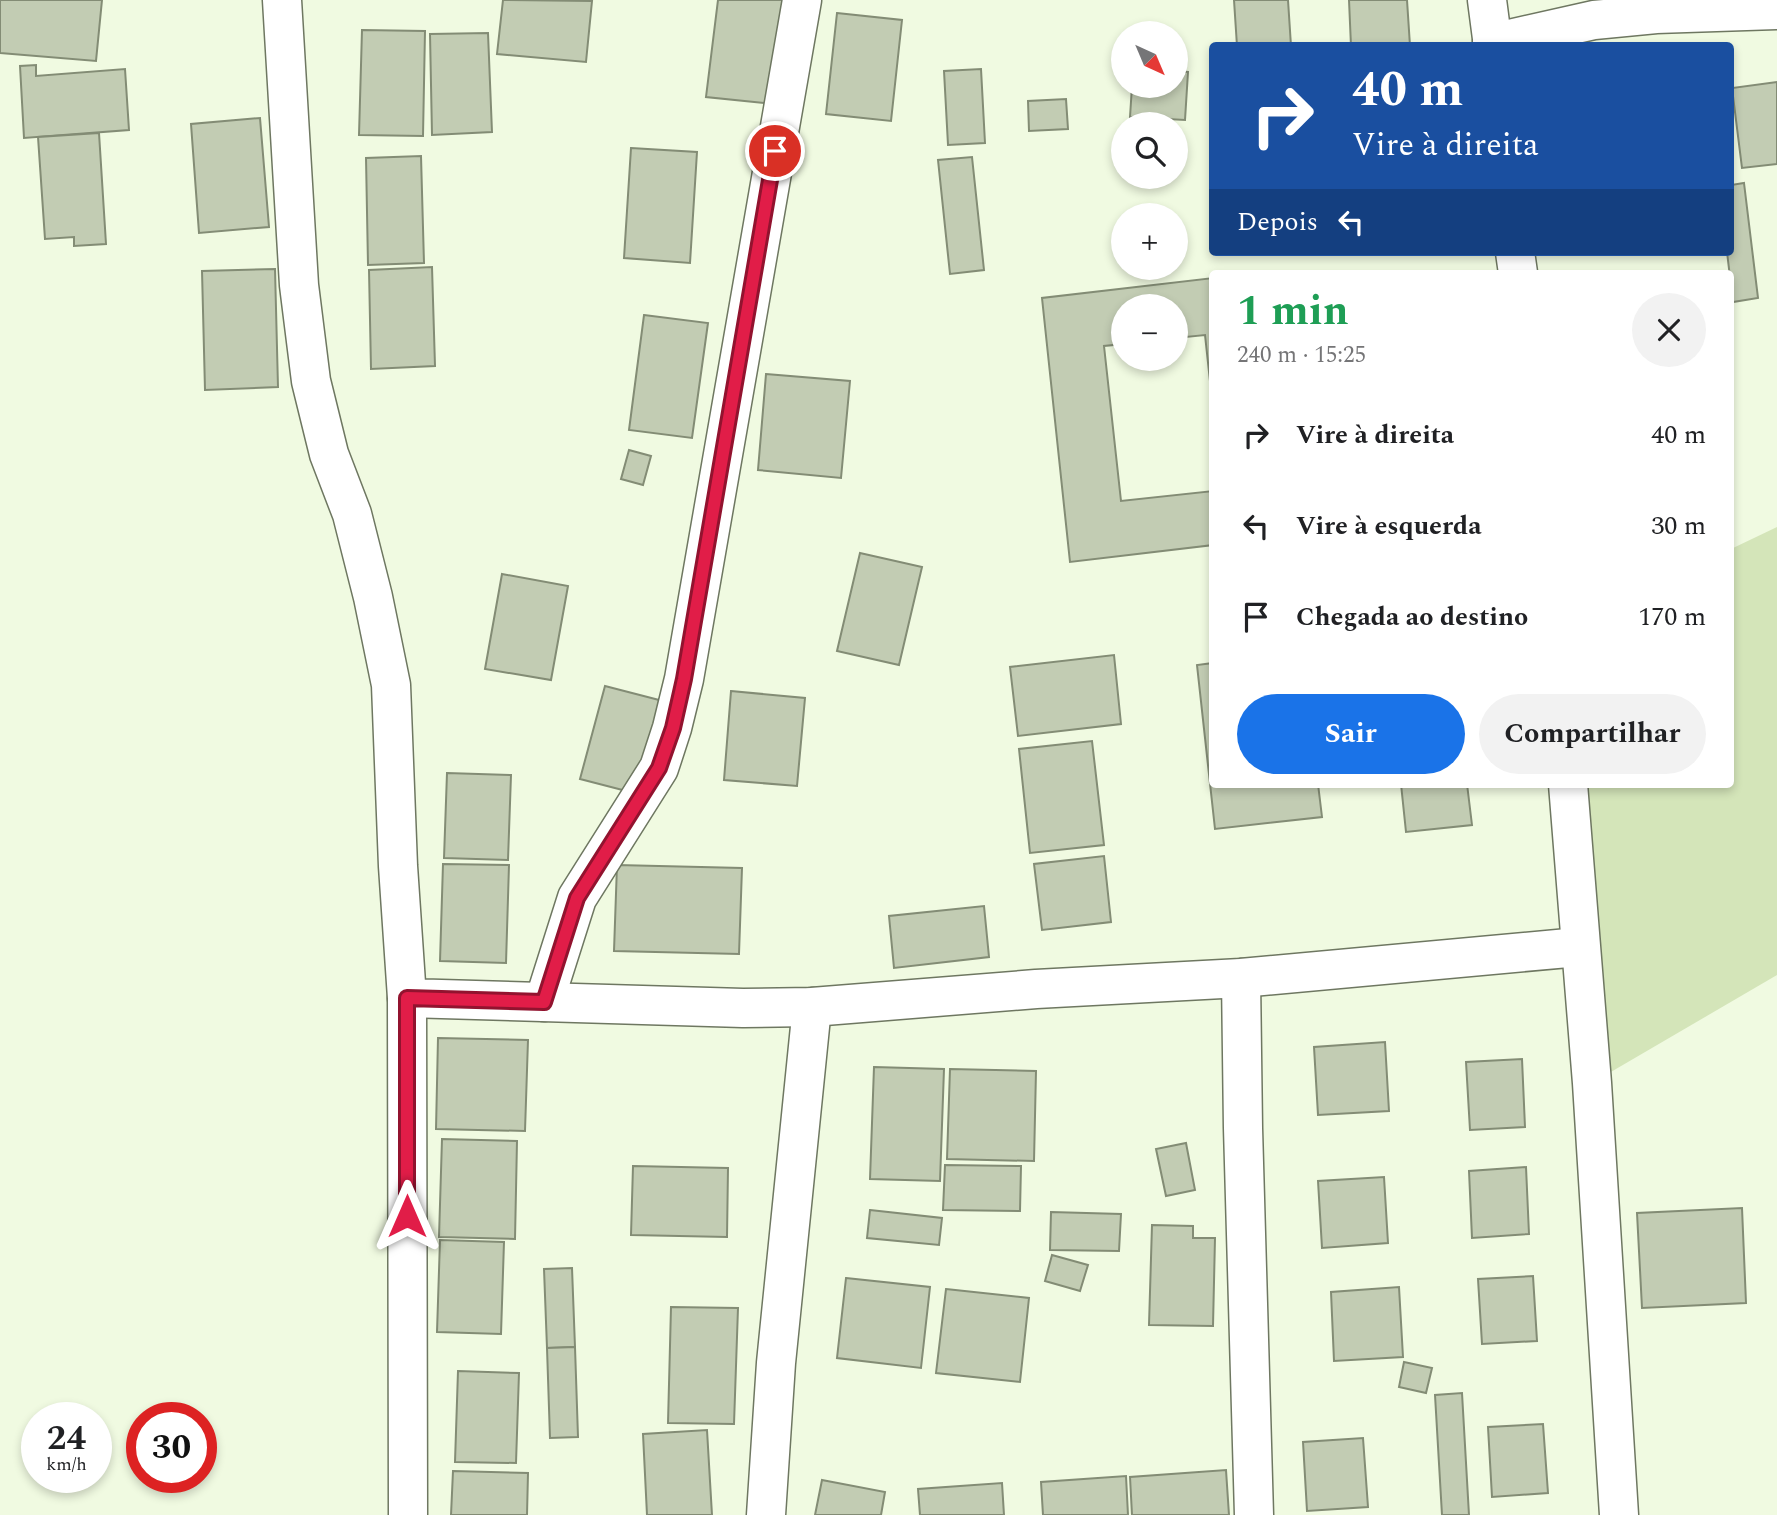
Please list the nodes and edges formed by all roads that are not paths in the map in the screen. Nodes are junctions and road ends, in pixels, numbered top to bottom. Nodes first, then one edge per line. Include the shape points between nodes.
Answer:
1 (282, 0) edge
2 (802, 0) edge
3 (1487, 0) edge
4 (1777, 10) edge
5 (1493, 42) edge
6 (1501, 42) edge
7 (1567, 788) edge
8 (1579, 947) junction
9 (1241, 978) junction
10 (407, 998) junction
11 (544, 1002) junction
12 (812, 1007) junction
13 (408, 1515) edge
14 (766, 1515) edge
15 (1254, 1515) edge
16 (1619, 1515) edge

1 - 10 street via 299,285 311,381 329,454 352,514 391,685
2 - 11 street via 673,728 659,768 577,898
3 - 5 street
4 - 6 street via 1594,20
7 - 8 street
8 - 9 street
8 - 16 street
9 - 12 street
9 - 15 street
10 - 11 street
10 - 13 street
11 - 12 street
12 - 14 street via 776,1363

